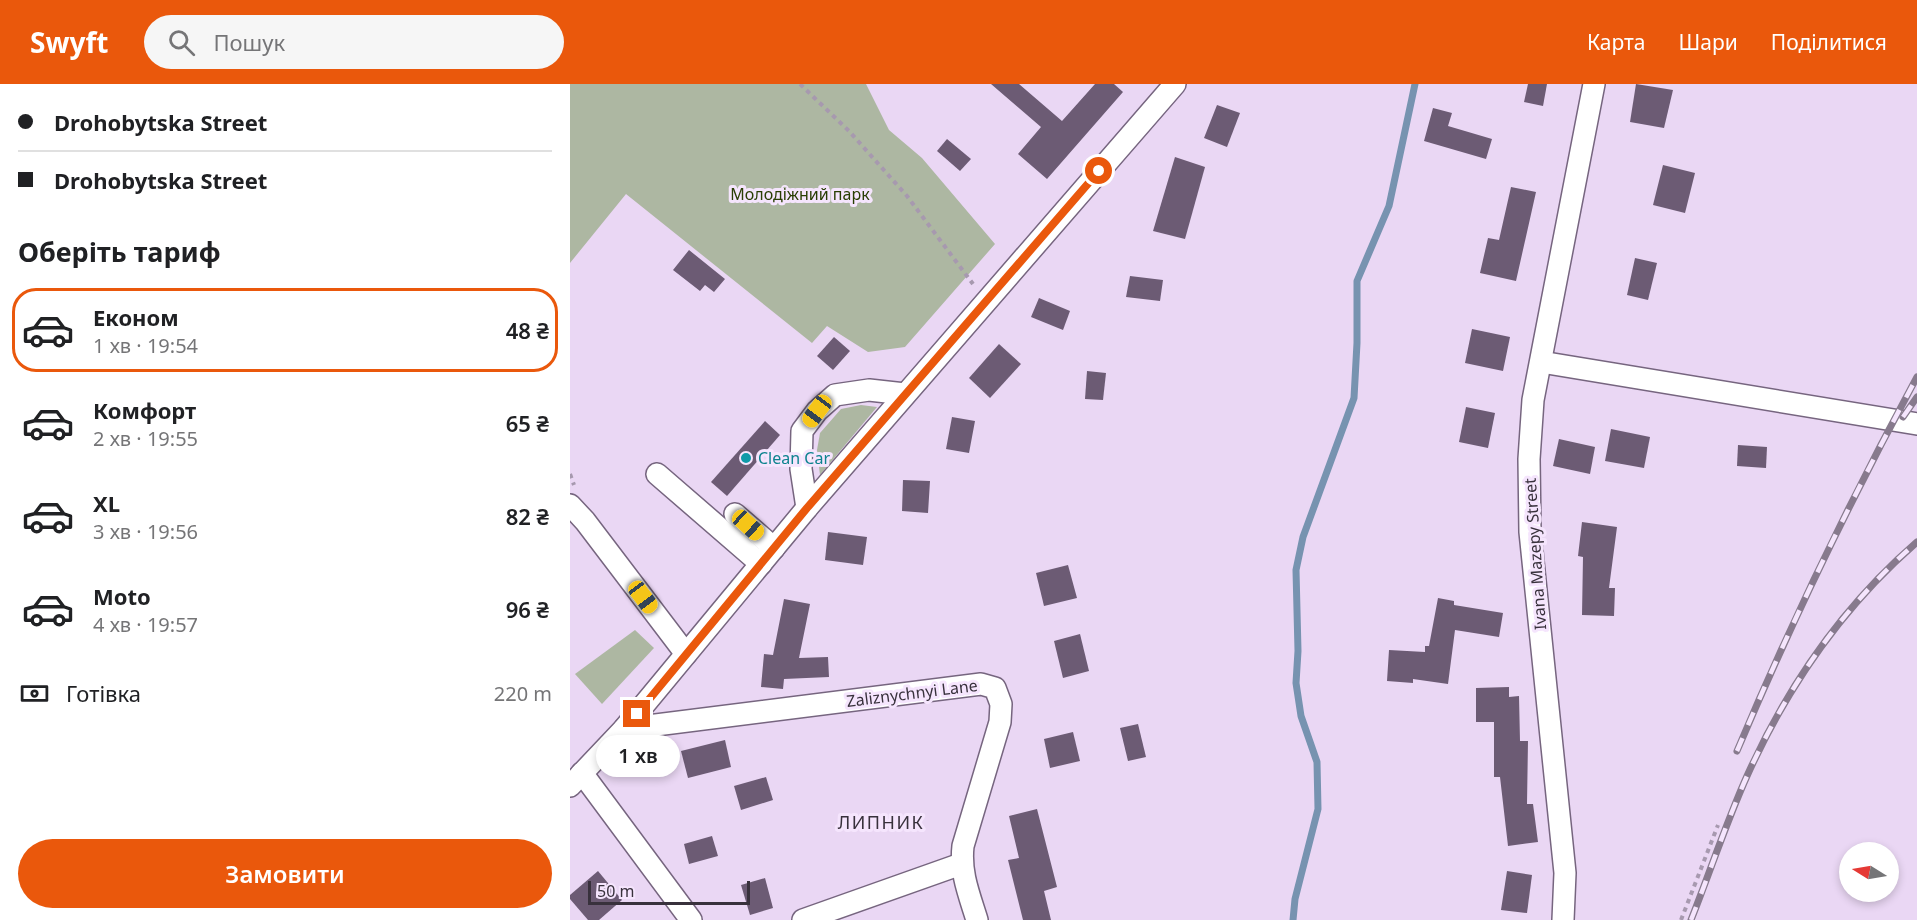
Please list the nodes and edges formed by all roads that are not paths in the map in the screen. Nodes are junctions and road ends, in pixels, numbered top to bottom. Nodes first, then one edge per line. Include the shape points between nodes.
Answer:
1 (1175, 84) edge
2 (1594, 84) edge
3 (1541, 362) junction
4 (906, 394) junction
5 (1917, 424) edge
6 (657, 474) dead end
7 (570, 505) edge
8 (807, 508) junction
9 (735, 514) dead end
10 (767, 556) junction
11 (686, 654) junction
12 (624, 729) junction
13 (576, 779) edge
14 (961, 864) junction
15 (692, 920) edge
16 (802, 920) edge
17 (978, 920) edge
18 (1563, 920) edge

1 - 4 street
2 - 3 street, Ivana Mazepy Street
3 - 5 street
3 - 18 street, Ivana Mazepy Street via 1533,400 1530,532 1565,873
4 - 8 street
4 - 8 street via 869,390 835,395 817,411 802,430 801,469
6 - 10 street
7 - 11 street
8 - 10 street
9 - 10 street
10 - 11 street
11 - 12 street
12 - 13 street
12 - 14 street, Zaliznychnyi Lane via 981,684 995,688 1001,704 1000,722
13 - 15 street
14 - 16 street
14 - 17 street, Zaliznychnyi Lane

